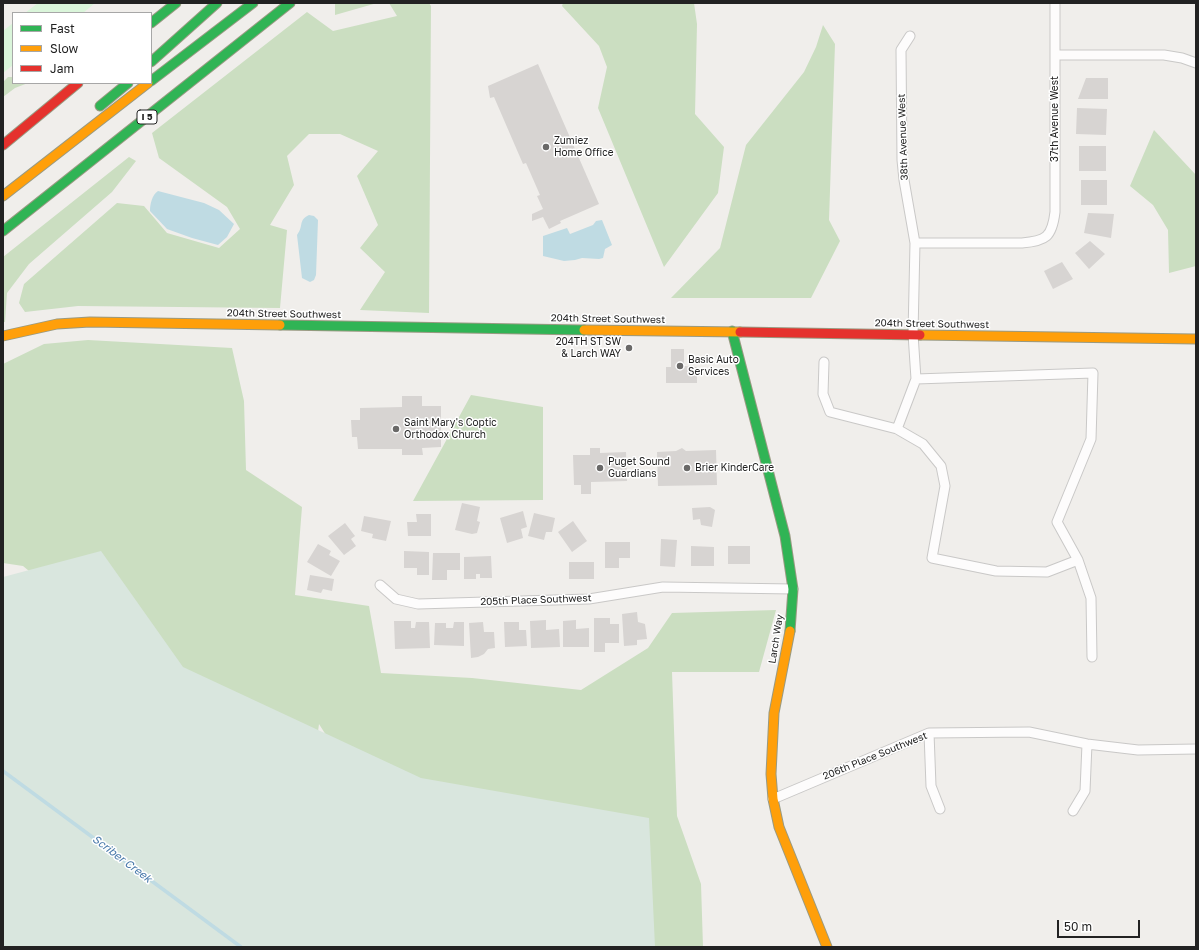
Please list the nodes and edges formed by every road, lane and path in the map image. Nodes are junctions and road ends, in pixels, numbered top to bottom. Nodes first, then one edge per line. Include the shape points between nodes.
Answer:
1 (176, 3) edge
2 (217, 3) edge
3 (253, 3) edge
4 (290, 3) edge
5 (1055, 3) edge
6 (152, 22) edge
7 (910, 36) dead end
8 (1055, 55) junction
9 (152, 61) edge
10 (1196, 63) edge
11 (152, 80) edge
12 (77, 84) edge
13 (127, 84) edge
14 (147, 84) edge
15 (91, 113) dead end
16 (3, 145) edge
17 (3, 196) edge
18 (3, 231) edge
19 (915, 243) junction
20 (21, 331) junction
21 (732, 332) junction
22 (913, 334) junction
23 (3, 336) edge
24 (1196, 339) edge
25 (3, 341) edge
26 (824, 362) dead end
27 (916, 380) junction
28 (897, 429) junction
29 (1078, 560) junction
30 (380, 585) dead end
31 (793, 588) junction
32 (1092, 656) dead end
33 (929, 733) junction
34 (1087, 744) junction
35 (1196, 750) edge
36 (773, 799) junction
37 (940, 809) dead end
38 (1073, 811) dead end
39 (827, 947) edge

1 - 6 main road
2 - 9 main road
3 - 11 main road
4 - 18 main road, I 5
5 - 8 street, 37th Avenue West
7 - 19 street, 38th Avenue West via 901,50 902,160
8 - 10 street via 1164,55
8 - 19 street, 37th Avenue West via 1055,212 1054,224 1049,234 1042,240 1022,243
12 - 16 main road
13 - 15 main road
14 - 17 main road
19 - 22 street, 38th Avenue West
20 - 21 main road, 204th Street Southwest via 57,324 90,322
20 - 23 main road, 204th Street Southwest
20 - 25 main road, 204th Street Southwest
21 - 22 main road, 204th Street Southwest
21 - 31 main road, Larch Way via 786,536
22 - 24 main road, 204th Street Southwest
22 - 27 street, 38th Avenue West
26 - 28 street via 823,394 830,412
27 - 28 street
27 - 29 street via 1093,373 1091,439 1057,522
28 - 29 street via 923,444 941,466 945,486 932,558 996,571 1047,572
29 - 32 street via 1092,598
30 - 31 street, 205th Place Southwest via 396,599 418,604 589,600 663,587
31 - 36 main road, Larch Way via 791,626 774,712 771,774
33 - 34 street, 206th Place Southwest via 1029,732
33 - 36 street, 206th Place Southwest
33 - 37 street via 931,786
34 - 35 street, 206th Place Southwest via 1138,750
34 - 38 street via 1086,791
36 - 39 main road, Larch Way via 779,827

